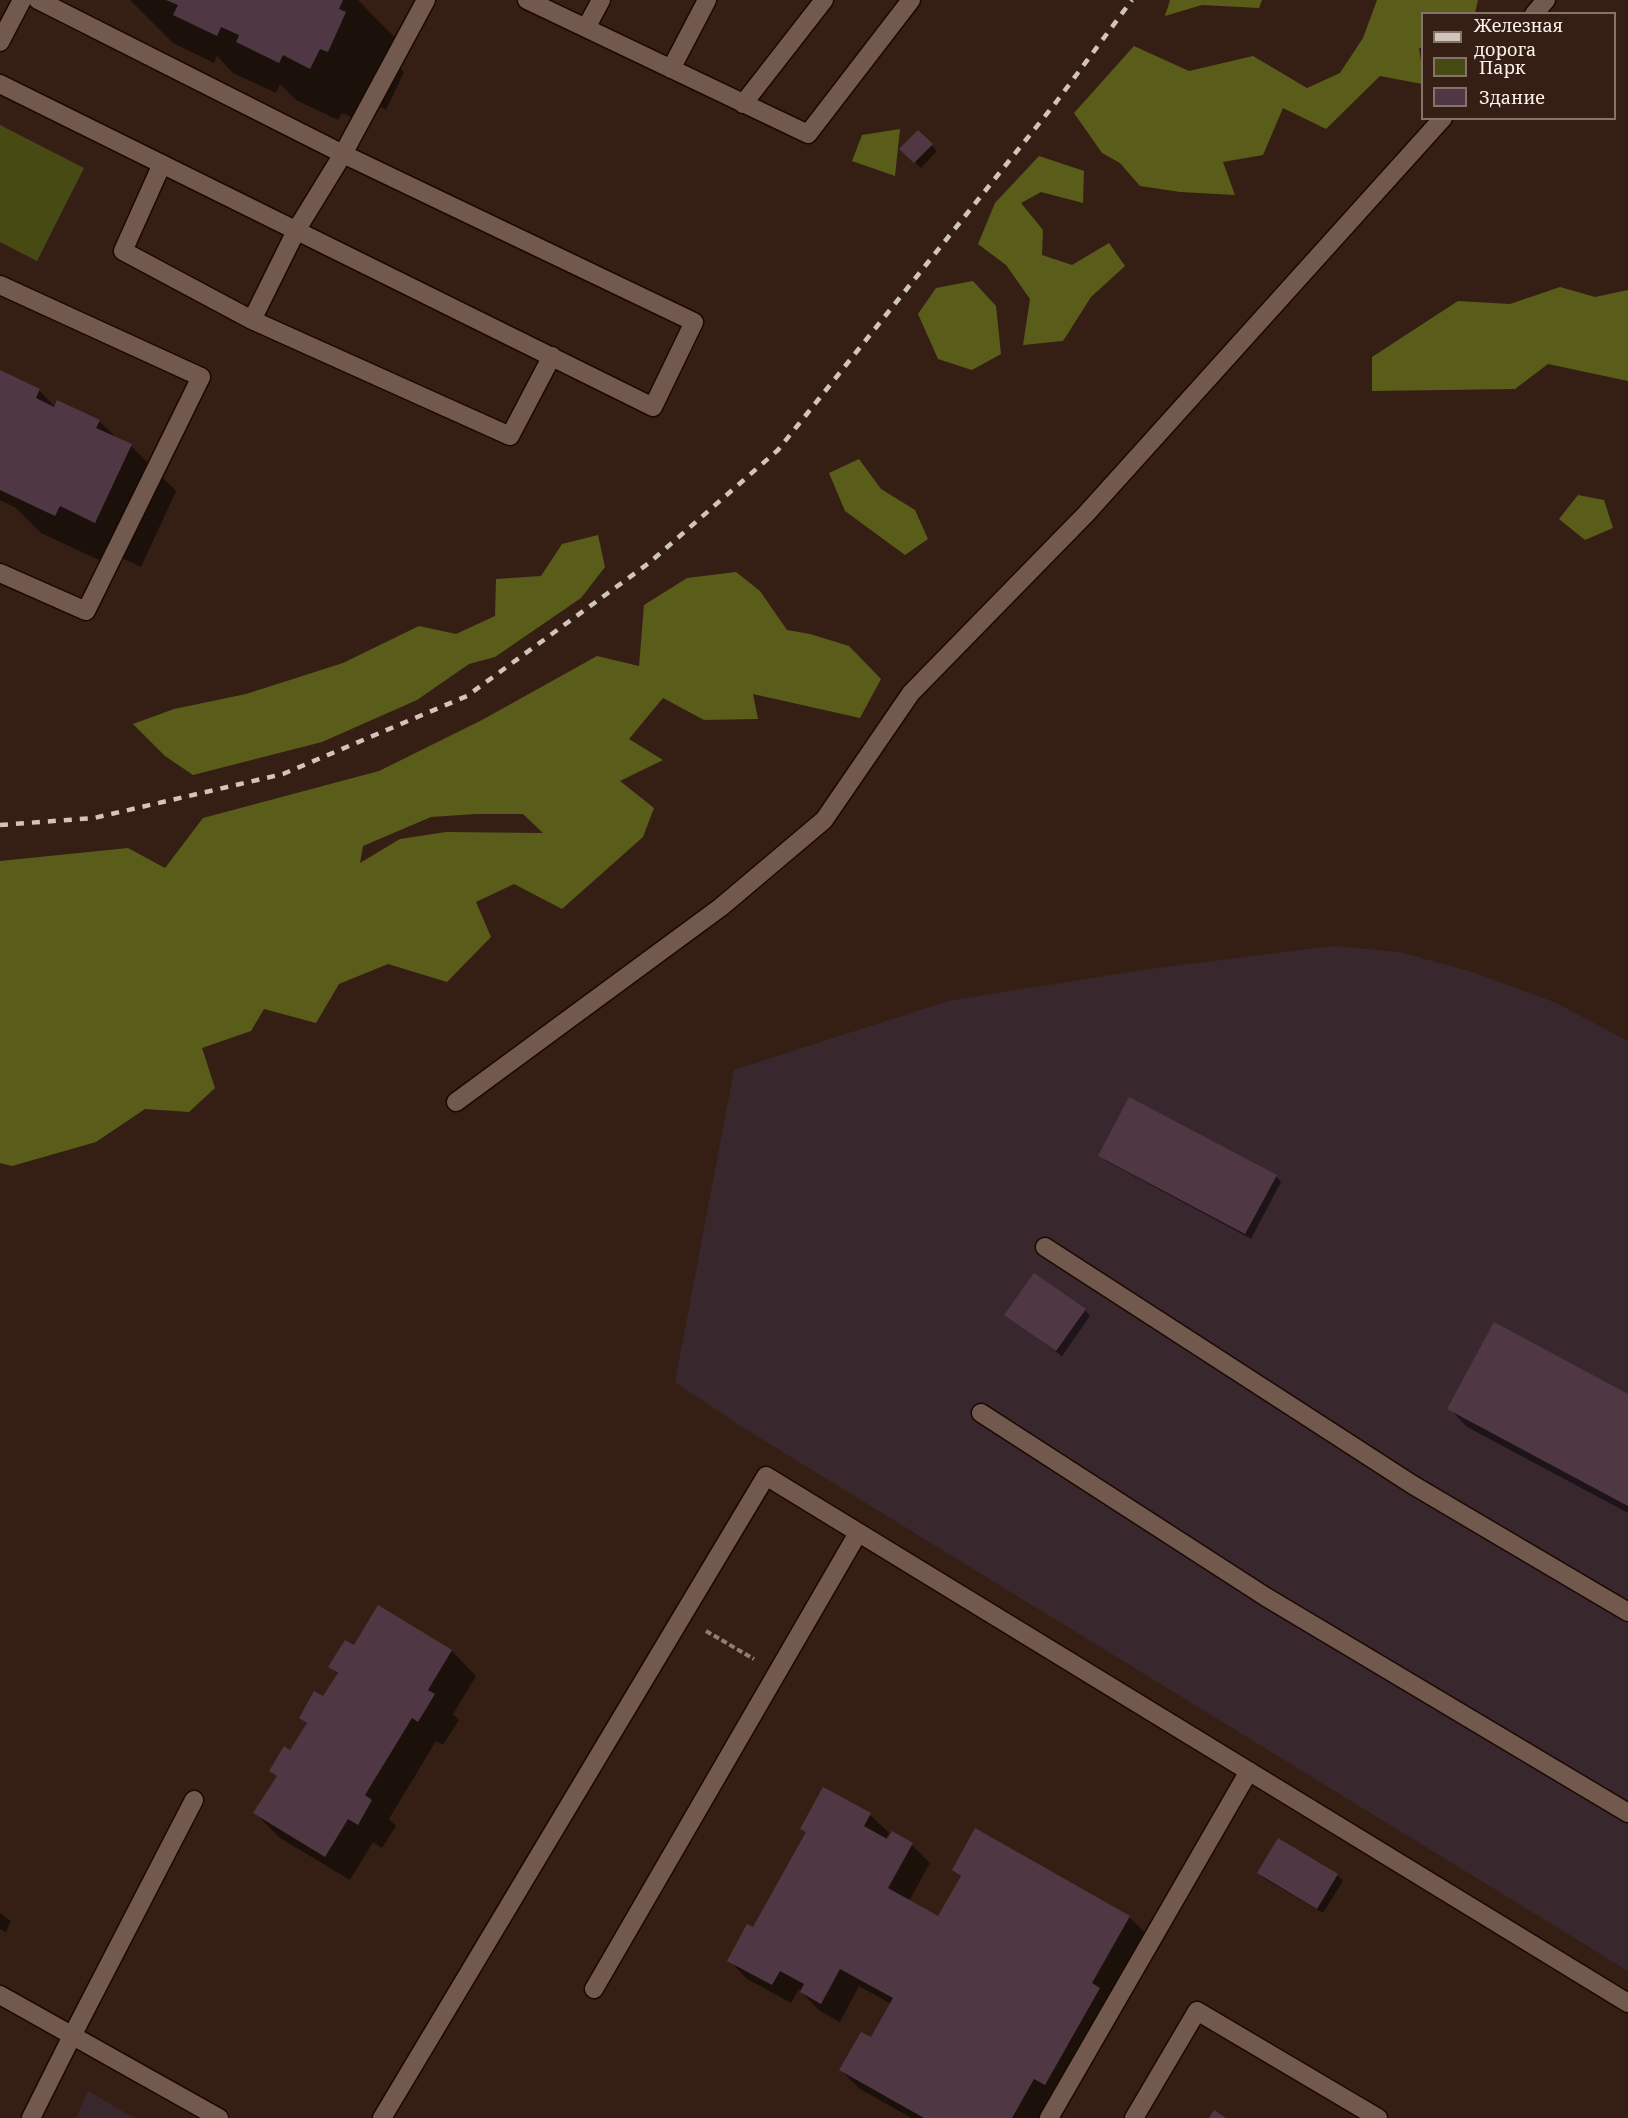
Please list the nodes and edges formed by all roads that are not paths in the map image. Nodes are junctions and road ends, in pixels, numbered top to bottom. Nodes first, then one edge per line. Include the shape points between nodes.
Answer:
1 (22, 0) edge
2 (38, 0) edge
3 (426, 0) edge
4 (526, 0) edge
5 (601, 0) edge
6 (707, 0) edge
7 (824, 0) edge
8 (911, 0) edge
9 (1546, 0) edge
10 (1536, 12) edge
11 (586, 28) junction
12 (0, 42) edge
13 (671, 69) junction
14 (0, 84) edge
15 (743, 104) junction
16 (1441, 120) edge
17 (343, 154) junction
18 (162, 164) junction
19 (297, 229) junction
20 (0, 285) edge
21 (252, 320) junction
22 (552, 356) junction
23 (0, 573) edge
24 (456, 1102) dead end
25 (1045, 1247) dead end
26 (981, 1413) dead end
27 (858, 1533) junction
28 (1628, 1612) edge
29 (1249, 1771) junction
30 (194, 1800) dead end
31 (1628, 1813) edge
32 (594, 1989) dead end
33 (0, 1995) edge
34 (1628, 2003) edge
35 (72, 2036) junction
36 (31, 2118) edge
37 (219, 2118) edge
38 (382, 2118) edge
39 (1049, 2118) edge
40 (1134, 2118) edge
41 (1378, 2118) edge

1 - 12 lane
2 - 17 lane
3 - 17 lane
4 - 11 lane
5 - 11 lane
6 - 13 lane
7 - 15 lane
8 - 15 lane via 808,134
9 - 10 lane
11 - 13 lane
13 - 15 lane
14 - 18 lane
16 - 24 lane via 1086,514 911,693 824,820 722,906
17 - 19 lane
17 - 22 lane via 694,322 653,407
18 - 19 lane
18 - 21 lane via 123,251
19 - 21 lane
19 - 22 lane
20 - 23 lane via 201,377 86,611
21 - 22 lane via 510,436
25 - 28 lane via 1413,1485
26 - 31 lane via 1266,1597
27 - 29 lane
27 - 32 lane
27 - 38 lane via 766,1476
29 - 34 lane
29 - 39 lane
30 - 35 lane
33 - 35 lane
35 - 36 lane
35 - 37 lane
40 - 41 lane via 1197,2011

